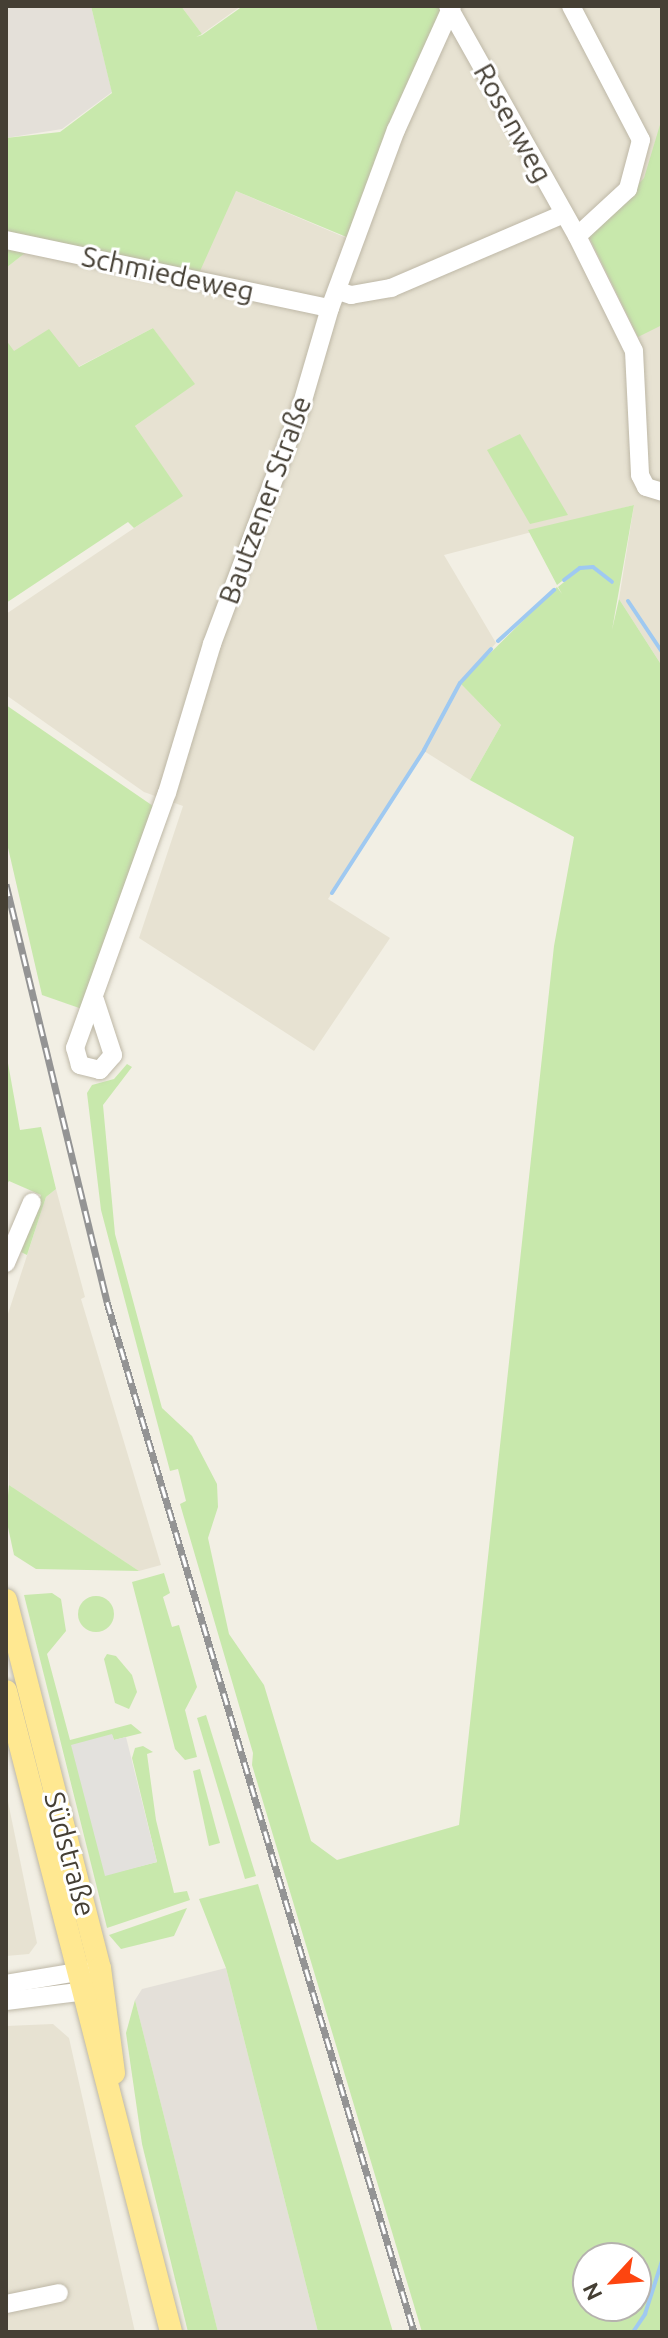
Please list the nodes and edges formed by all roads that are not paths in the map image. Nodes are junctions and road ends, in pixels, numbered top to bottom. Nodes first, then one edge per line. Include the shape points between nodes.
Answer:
1 (571, 6) edge
2 (450, 7) edge
3 (564, 214) junction
4 (577, 236) junction
5 (6, 240) edge
6 (334, 300) junction
7 (654, 489) edge
8 (95, 1000) dead end
9 (32, 1202) dead end
10 (6, 1263) edge
11 (6, 1600) edge
12 (6, 1691) edge
13 (102, 1978) junction
14 (79, 1982) junction
15 (6, 1984) edge
16 (6, 2001) edge
17 (117, 2111) junction
18 (59, 2293) dead end
19 (6, 2304) edge
20 (171, 2332) edge

1 - 4 street via 641,140 628,189
2 - 3 street, Rosenweg
2 - 6 street, Bautzener Straße via 396,130
3 - 4 street, Rosenweg
3 - 6 street, Schmiedeweg via 391,288
4 - 7 street, Rosenweg via 634,351 635,434
5 - 6 street, Schmiedeweg
6 - 8 street, Bautzener Straße
9 - 10 street
11 - 13 main road, Südstraße
12 - 14 main road, Südstraße
13 - 14 street
13 - 17 main road, Südstraße
14 - 15 street
14 - 16 street
14 - 17 main road, Südstraße
17 - 20 main road, Südstraße
18 - 19 street

